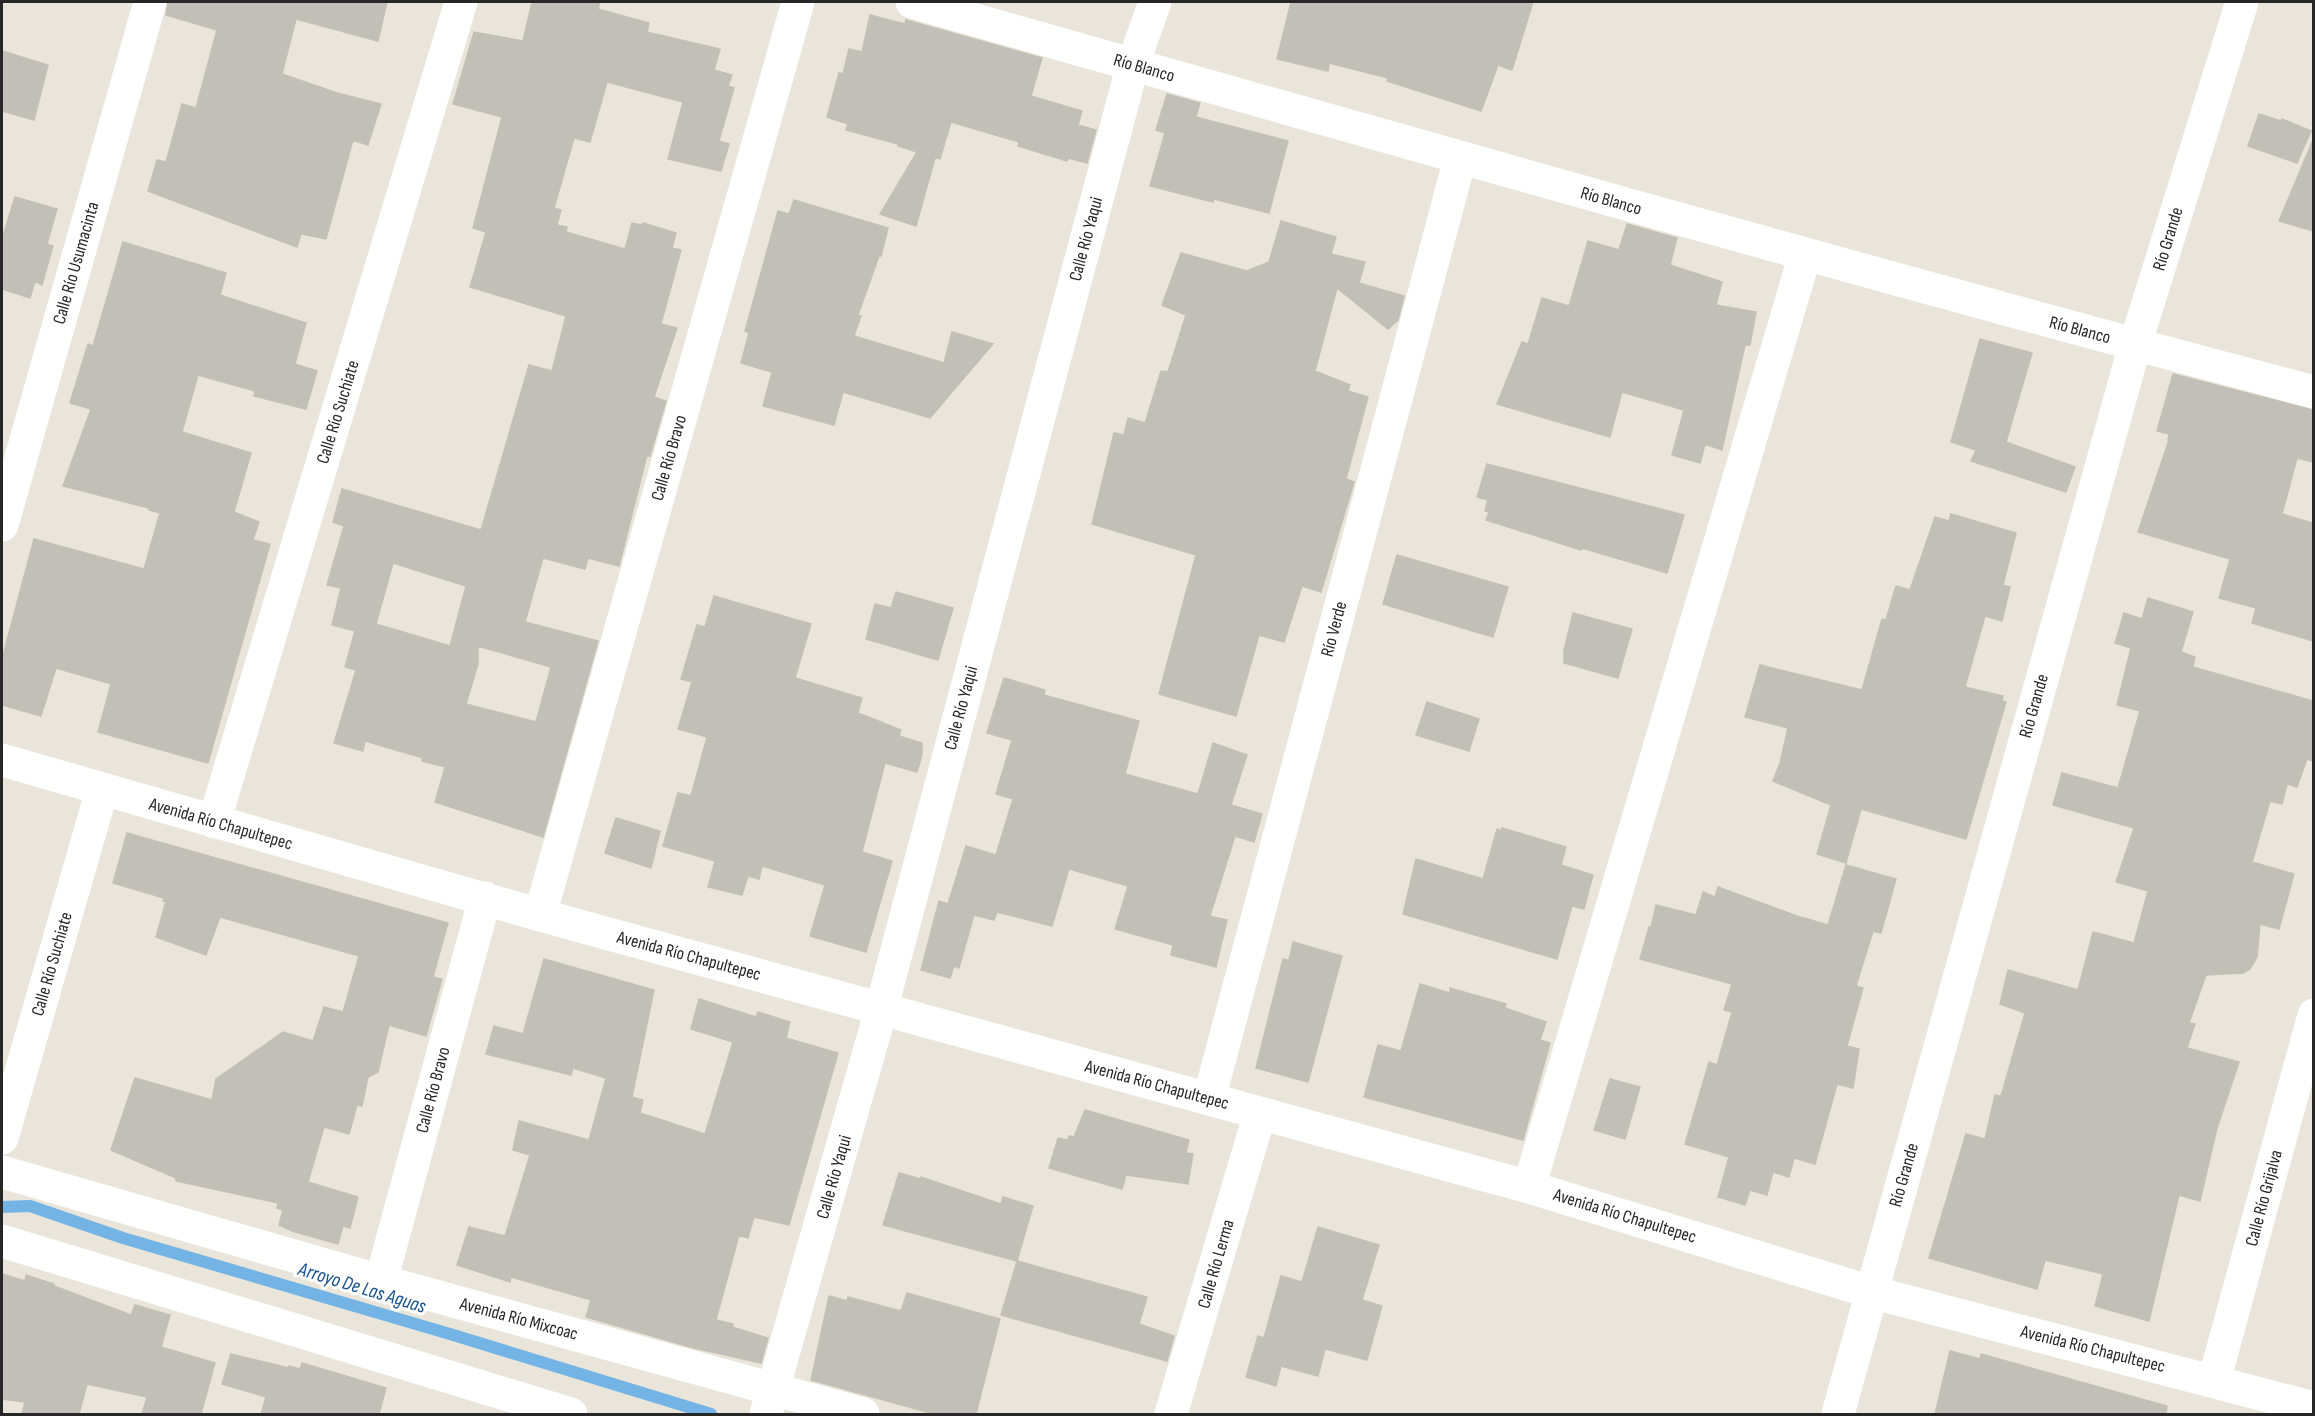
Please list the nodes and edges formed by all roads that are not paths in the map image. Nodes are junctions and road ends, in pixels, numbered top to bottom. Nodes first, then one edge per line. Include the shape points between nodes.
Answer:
1 (150, 2) edge
2 (461, 2) edge
3 (798, 2) edge
4 (912, 2) edge
5 (1155, 2) edge
6 (2241, 2) edge
7 (1133, 64) junction
8 (1460, 159) junction
9 (1805, 255) junction
10 (2135, 345) junction
11 (2313, 392) edge
12 (2, 525) edge
13 (2, 760) edge
14 (102, 789) junction
15 (214, 822) junction
16 (485, 898) junction
17 (540, 915) junction
18 (881, 1010) junction
19 (2313, 1015) edge
20 (1209, 1099) junction
21 (1260, 1113) junction
22 (2, 1138) edge
23 (2, 1172) edge
24 (1529, 1187) junction
25 (2, 1241) edge
26 (381, 1281) junction
27 (1871, 1292) junction
28 (2214, 1381) junction
29 (770, 1402) edge
30 (2313, 1408) edge
31 (571, 1414) edge
32 (863, 1414) edge
33 (1171, 1414) edge
34 (1838, 1414) edge

1 - 12 street, Calle Río Usumacinta
2 - 15 street, Calle Río Suchiate
3 - 17 street, Calle Río Bravo
4 - 7 street, Río Blanco
5 - 7 street, Calle Río Yaqui
6 - 10 street, Río Grande
7 - 8 street, Río Blanco
7 - 18 street, Calle Río Yaqui
8 - 9 street, Río Blanco
8 - 20 street, Río Verde
9 - 10 street, Río Blanco
9 - 24 street
10 - 11 street, Río Blanco
10 - 27 street, Río Grande
13 - 14 street, Avenida Río Chapultepec
14 - 15 street, Avenida Río Chapultepec
14 - 22 street, Calle Río Suchiate
15 - 16 street, Avenida Río Chapultepec
16 - 17 street, Avenida Río Chapultepec
16 - 26 street, Calle Río Bravo
17 - 18 street, Avenida Río Chapultepec
18 - 20 street, Avenida Río Chapultepec
18 - 29 street, Calle Río Yaqui
19 - 28 street, Calle Río Grijalva
20 - 21 street, Avenida Río Chapultepec
21 - 24 street, Avenida Río Chapultepec
21 - 33 street, Calle Río Lerma
23 - 26 street, Avenida Río Mixcoac
24 - 27 street, Avenida Río Chapultepec
25 - 31 street
26 - 29 street, Avenida Río Mixcoac
27 - 28 street, Avenida Río Chapultepec
27 - 34 street, Río Grande
28 - 30 street, Avenida Río Chapultepec
29 - 32 street, Avenida Río Mixcoac

